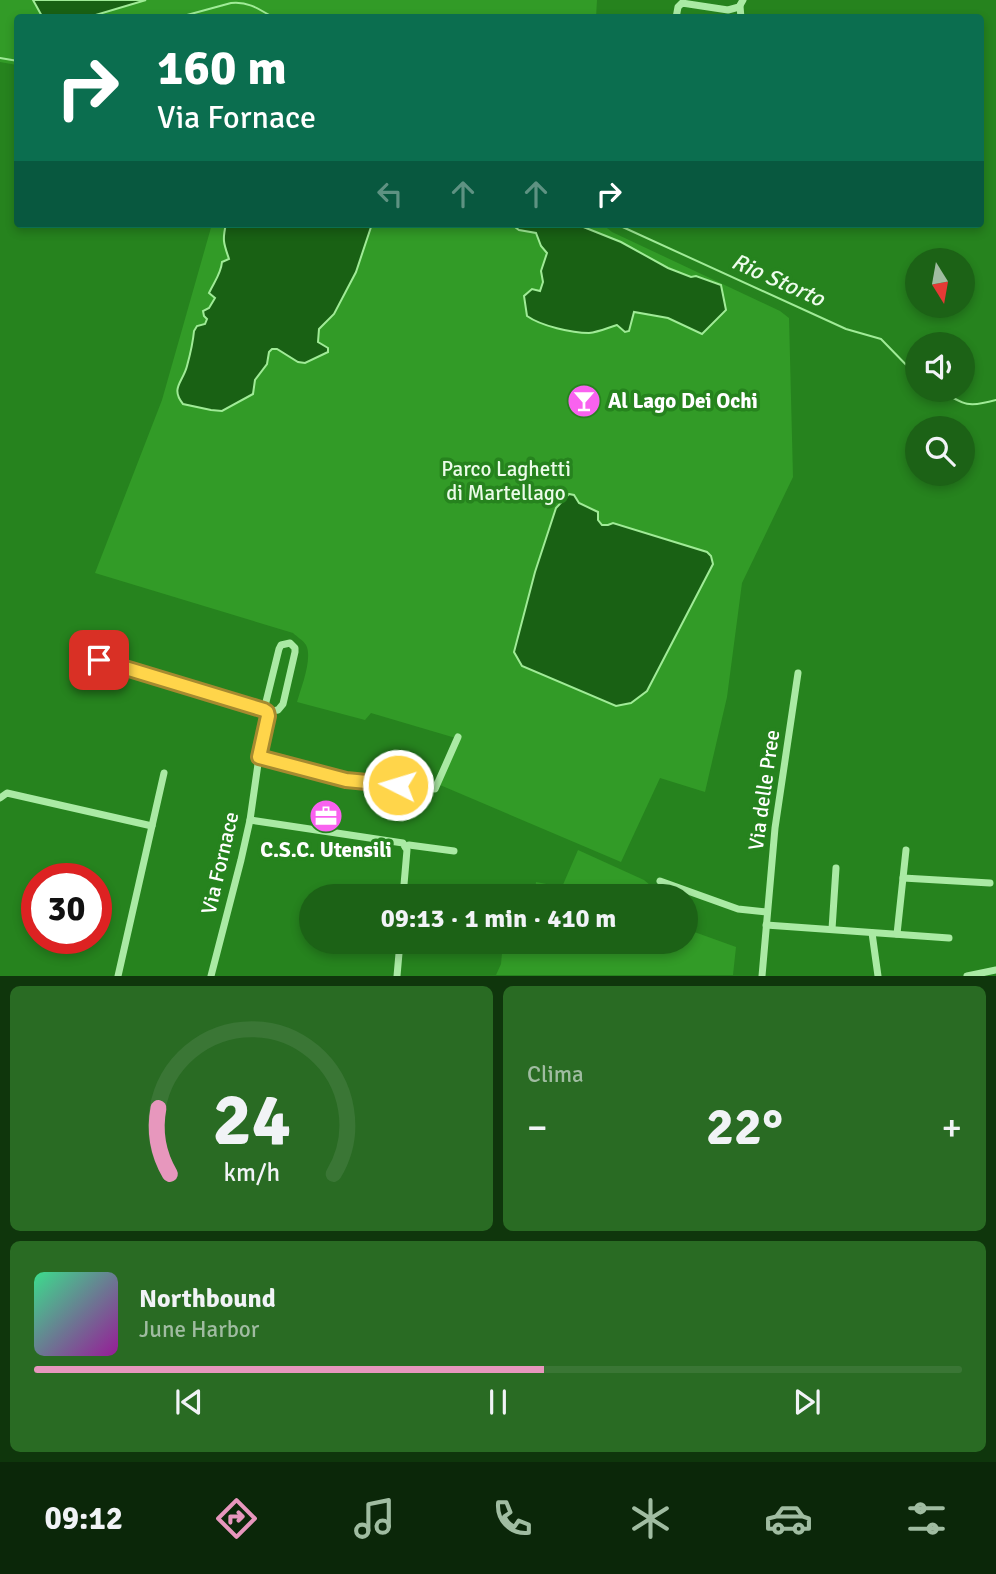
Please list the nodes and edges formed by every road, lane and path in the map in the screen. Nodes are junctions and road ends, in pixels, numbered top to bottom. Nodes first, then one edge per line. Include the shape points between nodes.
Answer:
1 (741, 3) edge
2 (677, 14) edge
3 (99, 660) dead end
4 (798, 673) dead end
5 (265, 711) junction
6 (458, 737) dead end
7 (259, 757) junction
8 (164, 773) dead end
9 (0, 798) edge
10 (250, 820) junction
11 (152, 826) junction
12 (405, 846) junction
13 (906, 850) dead end
14 (454, 851) dead end
15 (836, 868) dead end
16 (903, 878) junction
17 (660, 881) dead end
18 (990, 883) dead end
19 (404, 884) edge
20 (767, 912) junction
21 (766, 926) junction
22 (832, 929) junction
23 (872, 933) junction
24 (897, 934) junction
25 (949, 937) dead end
26 (399, 954) edge
27 (996, 970) edge
28 (118, 975) edge
29 (211, 975) edge
30 (397, 975) edge
31 (762, 975) edge
32 (878, 975) edge
33 (967, 975) edge

1 - 2 street via 728,10 682,3
3 - 5 street
4 - 20 street, Via delle Pree
5 - 5 street, Via Fornace via 278,710 283,704 295,652 290,643 279,649
5 - 7 street, Via Fornace via 268,716
6 - 7 street via 435,789 346,780
7 - 10 street, Via Fornace
8 - 11 street
9 - 11 street via 7,793
10 - 12 street
10 - 29 street, Via Fornace
11 - 28 street
12 - 14 street
12 - 19 street
13 - 16 street
15 - 22 street
16 - 18 street
16 - 24 street
17 - 20 street via 738,909
20 - 21 street, Via delle Pree
21 - 22 street
21 - 31 street, Via delle Pree
22 - 23 street
23 - 24 street
23 - 32 street
24 - 25 street
26 - 30 street
27 - 33 street

